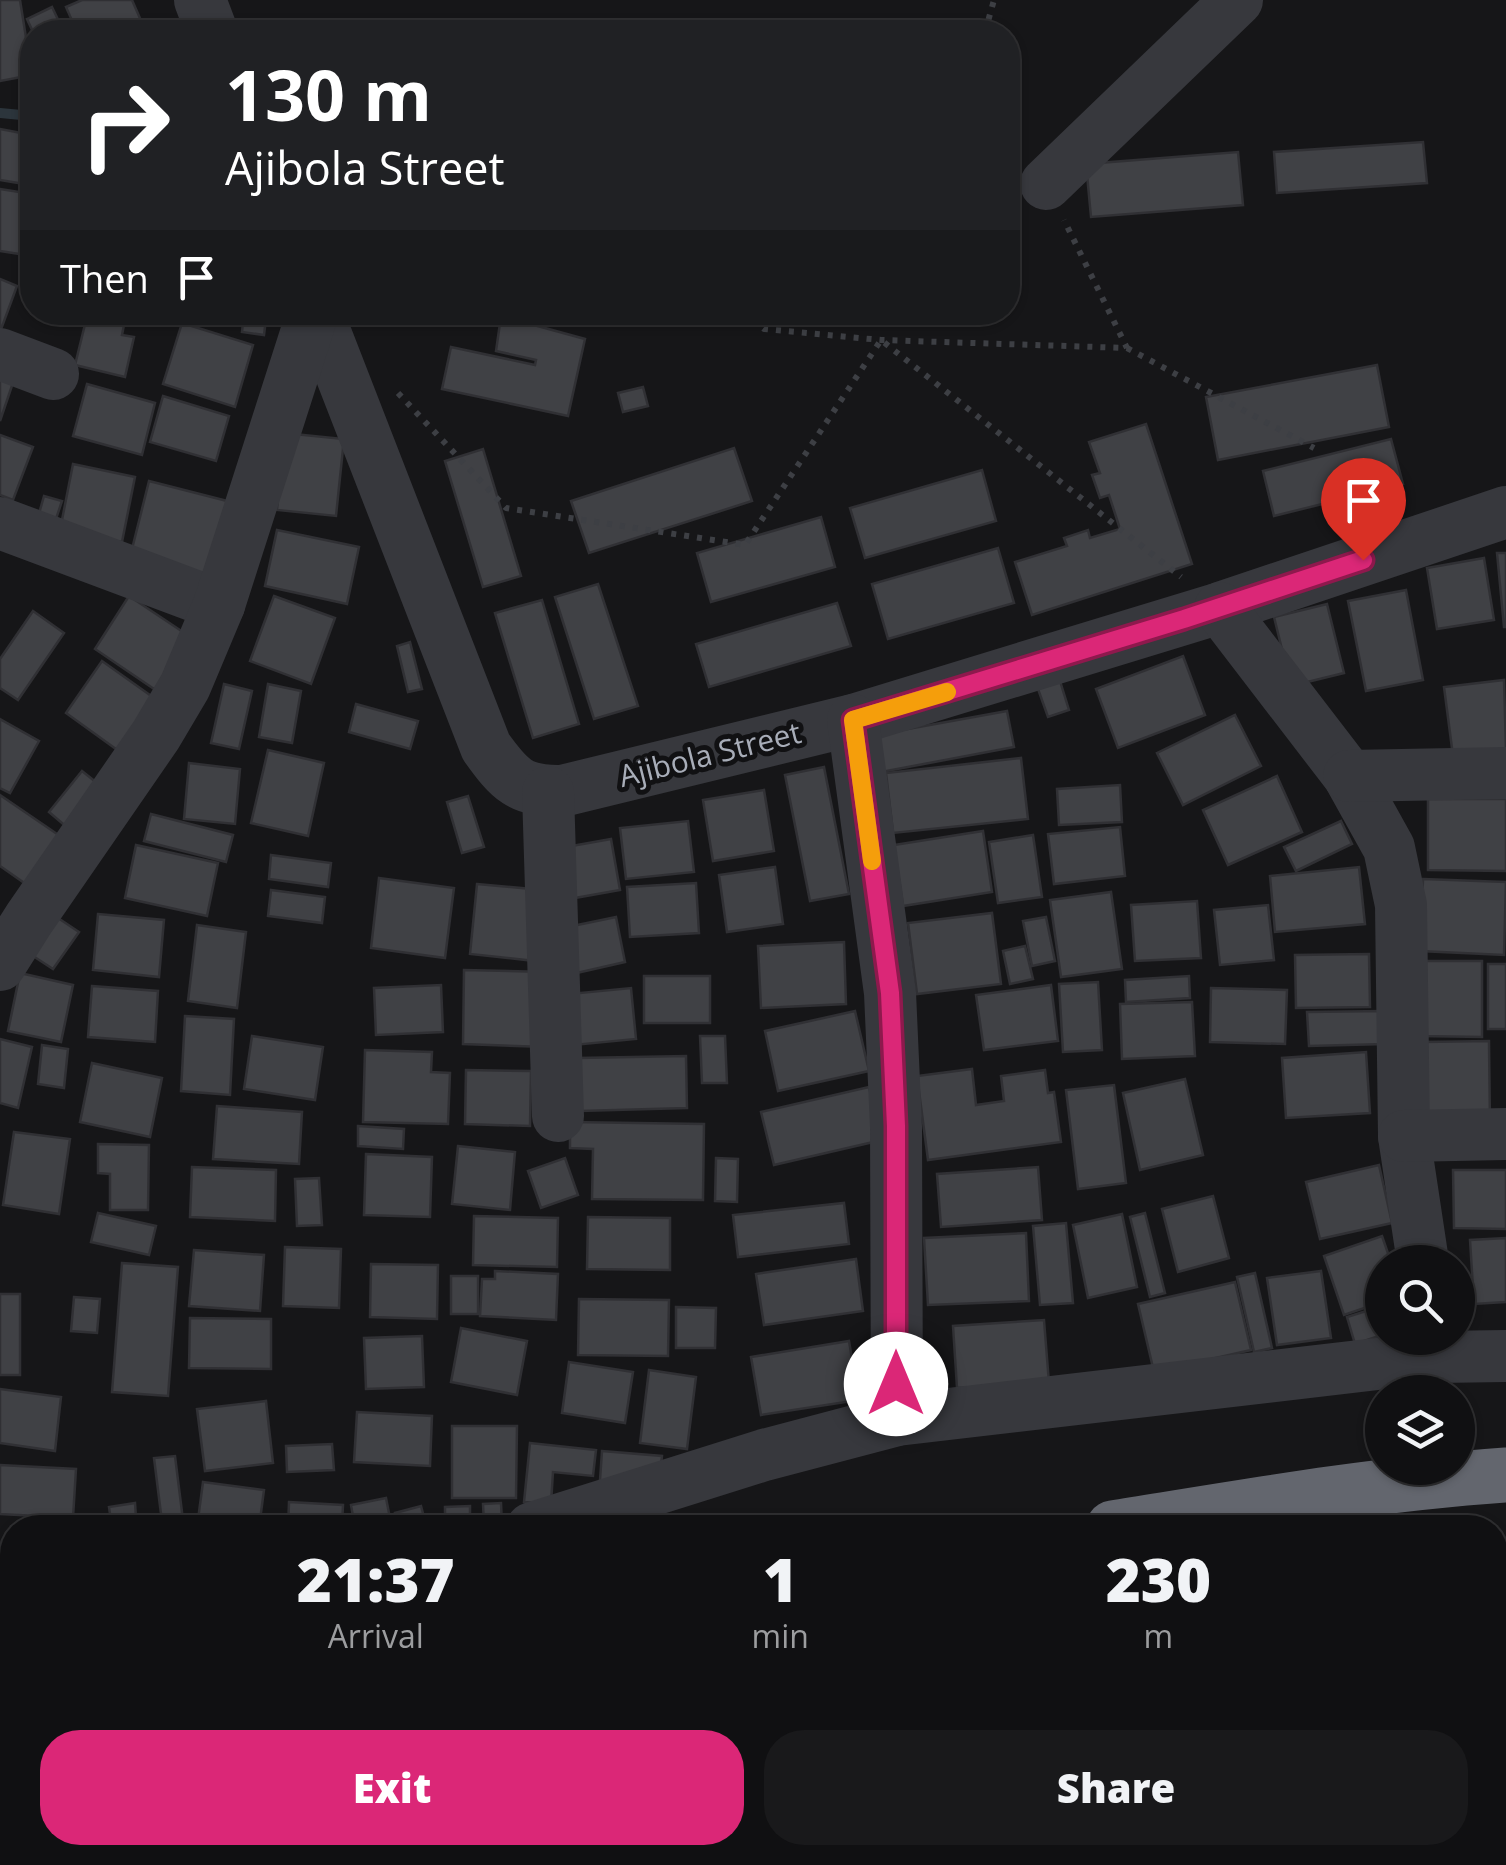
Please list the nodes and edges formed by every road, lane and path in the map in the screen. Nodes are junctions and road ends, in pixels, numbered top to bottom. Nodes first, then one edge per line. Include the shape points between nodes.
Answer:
1 (1237, 0) edge
2 (1046, 184) joint
3 (311, 325) edge
4 (320, 325) edge
5 (759, 325) edge
6 (881, 340) junction
7 (1127, 348) junction
8 (0, 354) edge
9 (53, 374) dead end
10 (387, 382) dead end
11 (1314, 448) dead end
12 (1506, 512) edge
13 (0, 522) edge
14 (219, 605) junction
15 (1220, 608) junction
16 (853, 720) junction
17 (1506, 774) edge
18 (1349, 776) junction
19 (548, 792) junction
20 (0, 965) edge
21 (558, 1116) dead end
22 (1506, 1134) edge
23 (1404, 1136) junction
24 (1420, 1245) edge
25 (1475, 1352) edge
26 (1376, 1355) edge
27 (1506, 1356) edge
28 (896, 1420) junction
29 (1506, 1475) edge
30 (573, 1515) edge
31 (1195, 1515) edge

1 - 2 street
2 - 7 path
3 - 14 street
4 - 19 street via 486,747 506,774
5 - 6 path
6 - 7 path
6 - 10 path via 745,545 506,508
6 - 15 path
7 - 11 path
8 - 9 street
12 - 15 street, Ajibola Street
13 - 14 street
14 - 20 street via 156,736
15 - 16 street, Ajibola Street
15 - 18 street
16 - 19 street, Ajibola Street
16 - 28 street via 890,993
17 - 18 street
18 - 23 street via 1389,848 1401,905
19 - 21 street
22 - 23 street
23 - 24 street
25 - 27 street
26 - 28 street
28 - 30 street
29 - 31 highway

